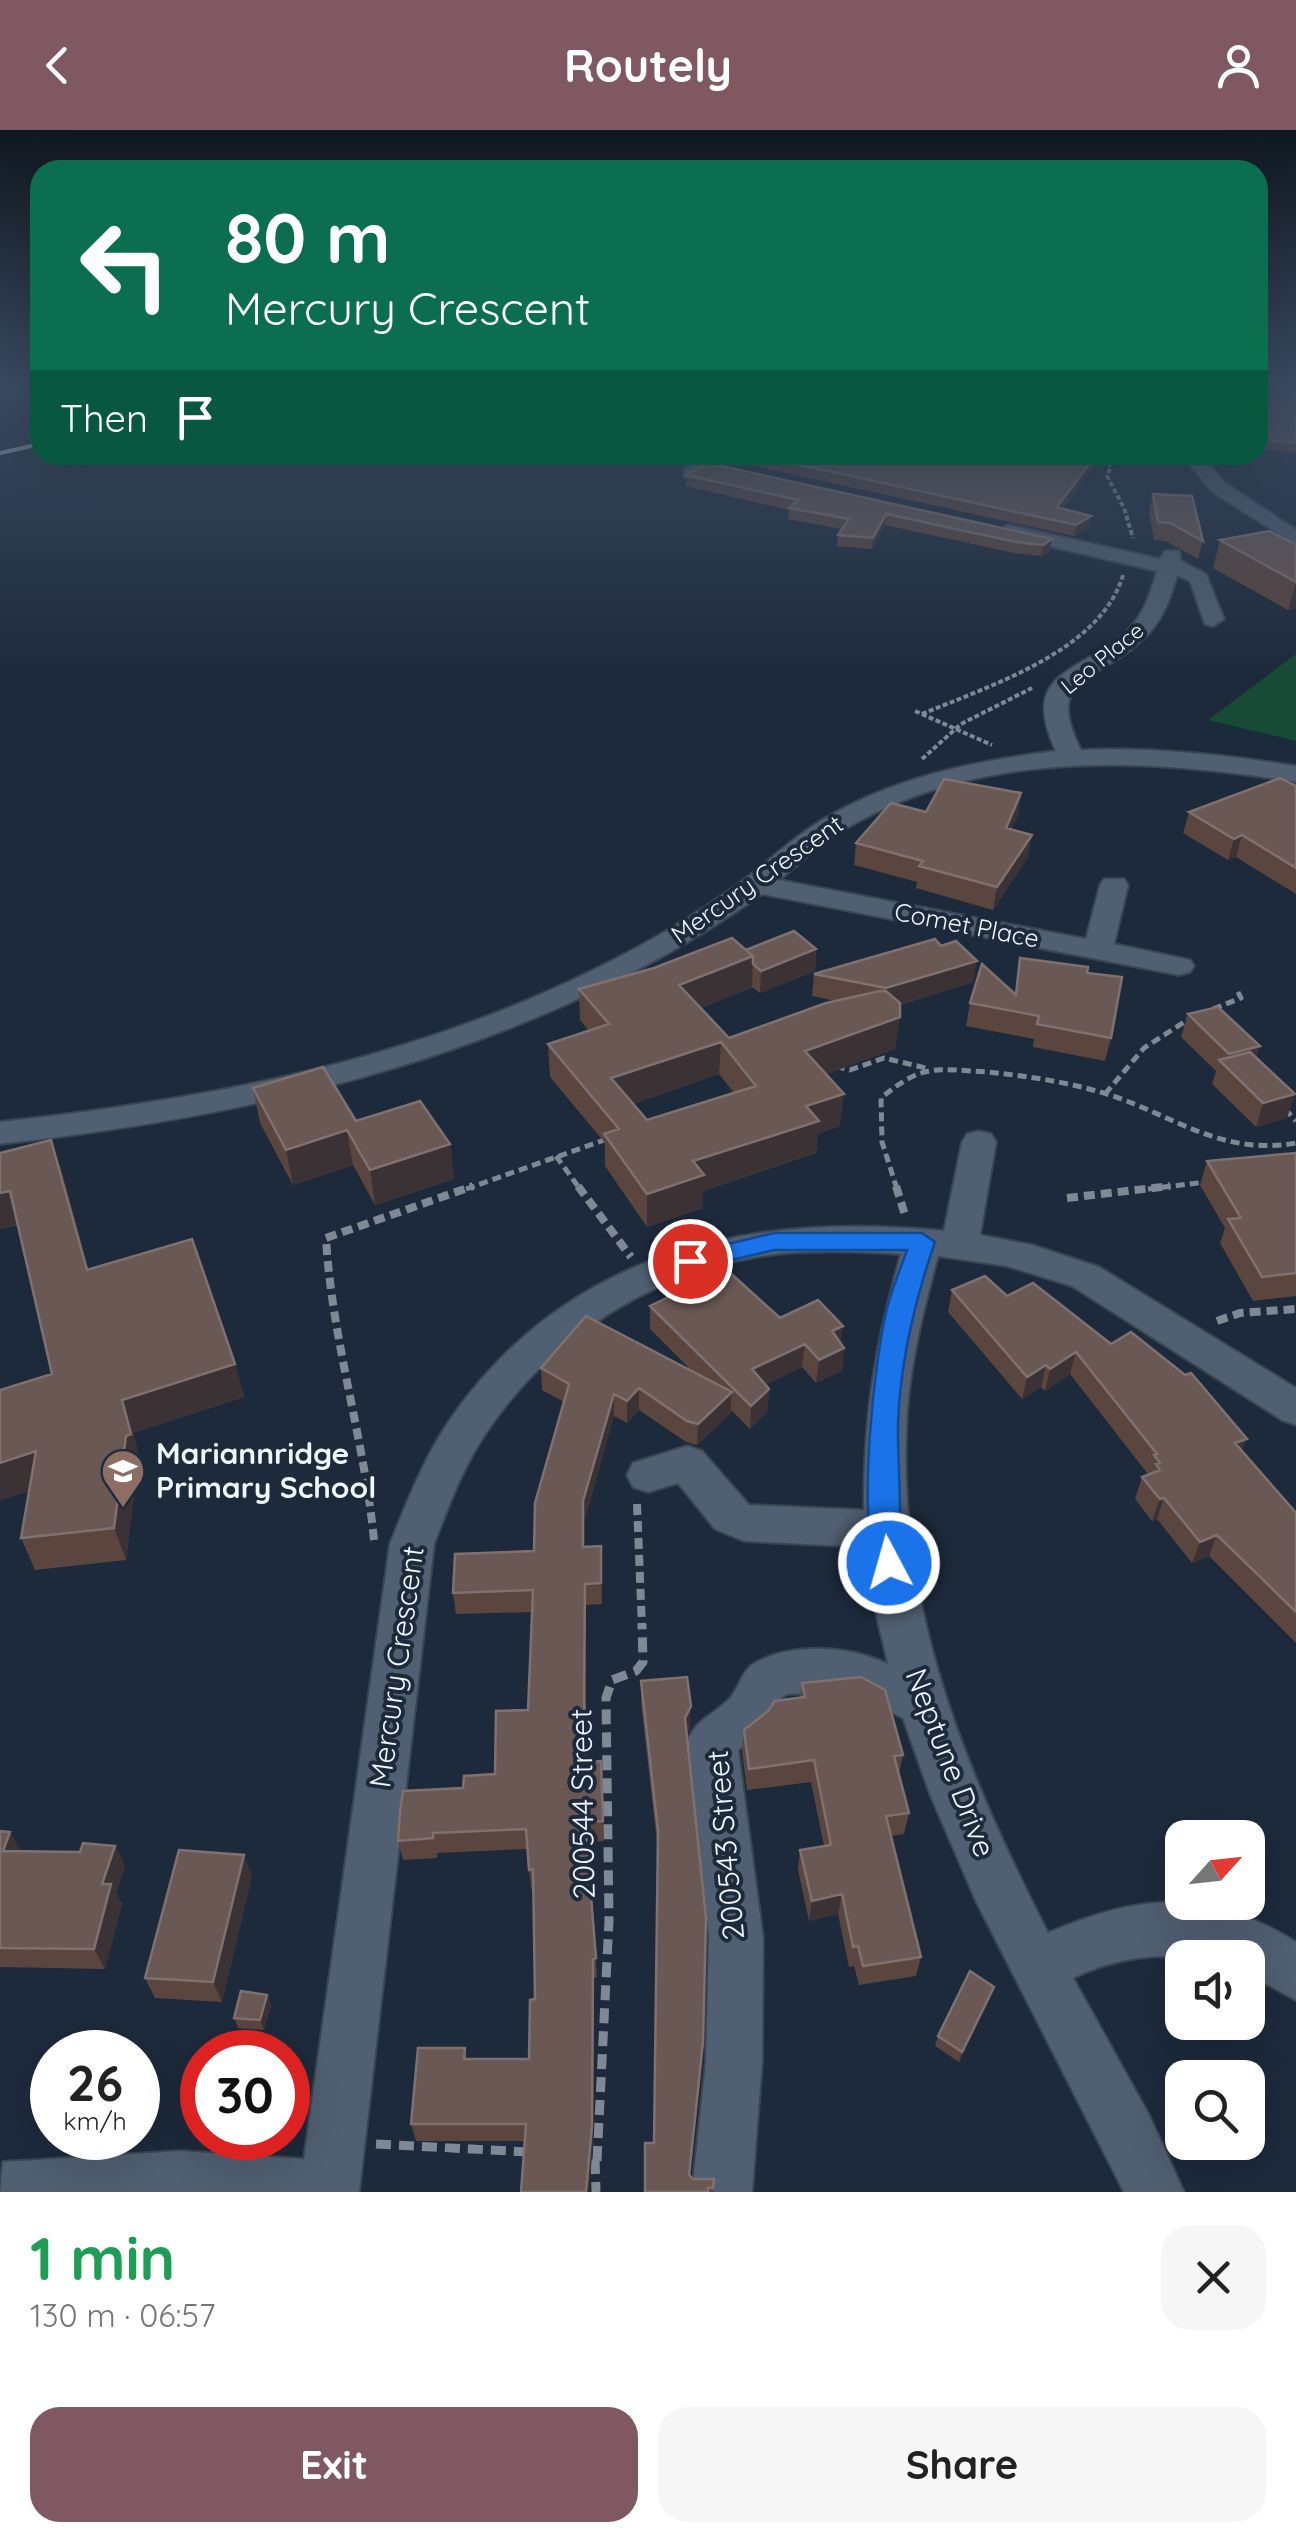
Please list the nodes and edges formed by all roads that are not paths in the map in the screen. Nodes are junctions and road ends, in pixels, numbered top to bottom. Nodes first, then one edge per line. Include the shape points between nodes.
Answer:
1 (1213, 482) edge
2 (1246, 482) edge
3 (996, 529) edge
4 (1296, 530) edge
5 (1296, 539) edge
6 (1165, 562) junction
7 (1213, 619) dead end
8 (1073, 760) junction
9 (1296, 774) edge
10 (756, 884) junction
11 (1114, 886) dead end
12 (1098, 950) junction
13 (1179, 966) dead end
14 (0, 1133) edge
15 (980, 1142) dead end
16 (932, 1243) junction
17 (1296, 1408) edge
18 (648, 1475) road end
19 (884, 1529) junction
20 (919, 1702) junction
21 (1037, 1966) junction
22 (1296, 1973) edge
23 (331, 2175) edge
24 (3, 2192) edge
25 (722, 2192) edge
26 (1154, 2192) edge

1 - 5 street
2 - 4 street via 1279,503
3 - 6 street
6 - 7 street via 1199,578
6 - 8 street, Leo Place via 1147,623 1056,695 1054,718
8 - 9 street, Mercury Crescent via 1160,758
8 - 10 street, Mercury Crescent via 986,770 907,791 830,826
10 - 12 street, Comet Place
10 - 14 street, Mercury Crescent via 595,981 426,1047 230,1099
11 - 12 street
12 - 13 street, Comet Place
15 - 16 street, Neptune Drive
16 - 17 street, Mercury Crescent via 1016,1254 1080,1274
16 - 19 street, Neptune Drive via 901,1304 884,1421
16 - 23 street, Mercury Crescent via 774,1242 715,1253 647,1278 592,1306 530,1351 473,1414 427,1500 412,1544
18 - 19 street via 690,1464 730,1516 744,1523
19 - 20 street, Neptune Drive
20 - 21 street, Neptune Drive
20 - 25 street, 200543 Street via 858,1672 782,1673 765,1682 748,1714 712,1740 736,1938
21 - 22 street via 1118,1931 1183,1927 1226,1933
21 - 26 street, Neptune Drive
23 - 24 street

